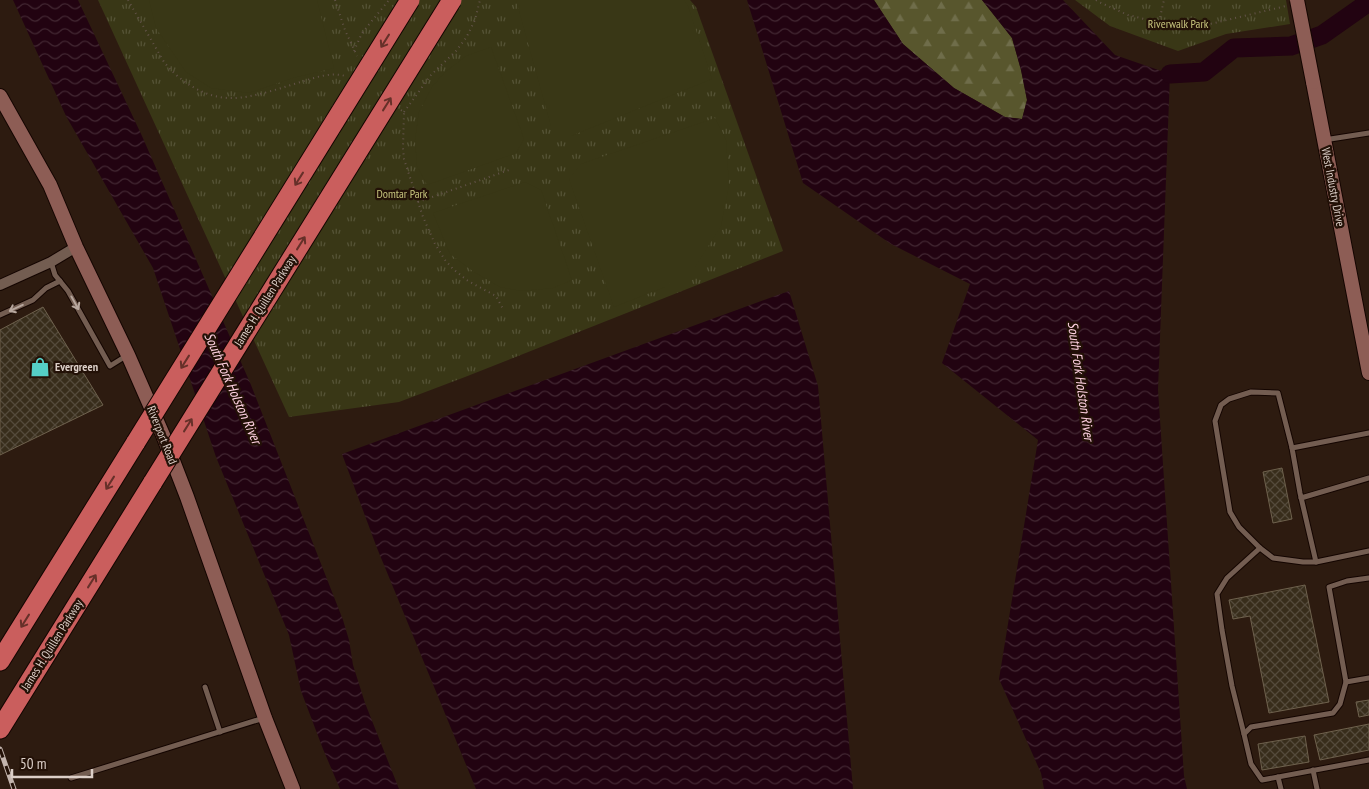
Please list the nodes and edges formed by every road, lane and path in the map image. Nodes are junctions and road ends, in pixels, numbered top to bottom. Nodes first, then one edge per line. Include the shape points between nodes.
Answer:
1 (389, 0) edge
2 (410, 0) edge
3 (452, 0) edge
4 (480, 0) edge
5 (1096, 0) edge
6 (1164, 0) edge
7 (1294, 2) edge
8 (1159, 23) junction
9 (354, 51) dead end
10 (0, 96) edge
11 (404, 112) dead end
12 (1369, 132) edge
13 (1324, 140) junction
14 (509, 170) dead end
15 (418, 202) dead end
16 (76, 247) junction
17 (51, 262) junction
18 (60, 281) junction
19 (0, 285) edge
20 (0, 315) edge
21 (128, 355) junction
22 (1369, 373) edge
23 (1369, 433) edge
24 (1292, 448) junction
25 (1369, 478) edge
26 (1301, 498) junction
27 (1260, 548) junction
28 (1369, 550) edge
29 (1316, 562) junction
30 (1369, 578) edge
31 (2, 657) edge
32 (1369, 678) edge
33 (1346, 682) junction
34 (205, 687) dead end
35 (265, 718) junction
36 (0, 729) edge
37 (220, 732) junction
38 (1244, 734) junction
39 (1369, 760) edge
40 (1313, 770) junction
41 (1278, 777) junction
42 (72, 778) dead end
43 (293, 789) edge
44 (1281, 789) edge
45 (1317, 789) edge

1 - 9 path via 362,34
2 -> 31 highway, bridge
36 -> 3 highway, James H. Quillen Parkway, bridge
4 - 11 path via 466,38 431,74
5 - 8 path via 1128,15
6 - 8 path
7 - 8 path via 1210,24 1182,28
7 - 13 main road, West Industry Drive, bridge
10 - 16 main road, Riverport Road via 50,185
12 - 13 lane
13 - 22 main road, West Industry Drive
14 - 15 path
16 - 17 street
16 - 21 main road, Riverport Road
17 - 18 lane
17 - 19 street
18 -> 20 lane via 46,288 34,300
18 -> 21 lane via 110,366
21 - 35 main road, Riverport Road via 187,497
23 - 24 lane
24 - 26 lane
24 - 27 lane via 1278,393 1251,392 1221,405 1215,421 1230,512 1239,528
25 - 26 lane
26 - 29 lane
27 - 29 lane via 1273,558
27 - 38 lane via 1226,578 1217,594 1232,686
28 - 29 lane
30 - 33 lane via 1329,587
32 - 33 lane
33 - 38 lane via 1340,704 1333,713 1251,727
34 - 37 lane
35 - 37 lane
35 - 43 main road, Riverport Road
37 - 42 lane
38 - 41 lane via 1251,764 1262,780
39 - 40 lane
40 - 41 lane
40 - 45 lane
41 - 44 lane

